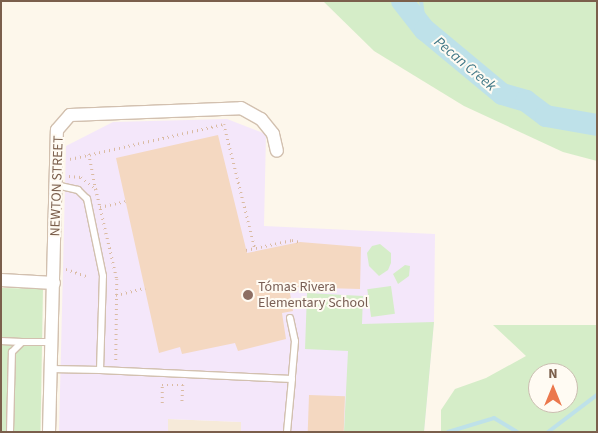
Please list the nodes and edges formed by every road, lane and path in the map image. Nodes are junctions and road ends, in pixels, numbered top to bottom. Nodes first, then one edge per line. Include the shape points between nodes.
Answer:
1 (277, 151) dead end
2 (89, 154) junction
3 (70, 159) dead end
4 (69, 176) dead end
5 (56, 185) junction
6 (96, 189) junction
7 (125, 201) dead end
8 (100, 207) junction
9 (300, 242) dead end
10 (255, 248) junction
11 (246, 250) dead end
12 (64, 268) dead end
13 (89, 277) dead end
14 (1, 280) edge
15 (54, 283) junction
16 (145, 288) dead end
17 (116, 295) junction
18 (290, 318) dead end
19 (1, 342) edge
20 (22, 342) junction
21 (52, 342) junction
22 (125, 364) dead end
23 (52, 370) junction
24 (100, 370) junction
25 (292, 379) junction
26 (162, 403) dead end
27 (182, 404) dead end
28 (10, 432) edge
29 (50, 432) edge
30 (287, 432) edge

1 - 5 street, NEWTON STREET via 273,134 261,119 241,108 70,115 58,130
2 - 3 path
2 - 6 path
2 - 10 path via 224,124
4 - 6 path via 81,177
5 - 15 street, NEWTON STREET
5 - 24 lane via 78,190 87,199 103,276
6 - 8 path
7 - 8 path
8 - 17 path via 116,279
9 - 10 path via 297,239
10 - 11 path
12 - 13 path
14 - 15 street
15 - 21 street, NEWTON STREET
16 - 17 path
17 - 22 path via 116,363
18 - 25 lane via 296,341
19 - 20 lane
20 - 21 lane
20 - 28 lane via 12,352
21 - 23 street, NEWTON STREET
23 - 24 lane
23 - 29 street, NEWTON STREET
24 - 25 lane
25 - 30 lane
26 - 27 path via 162,385 183,385

